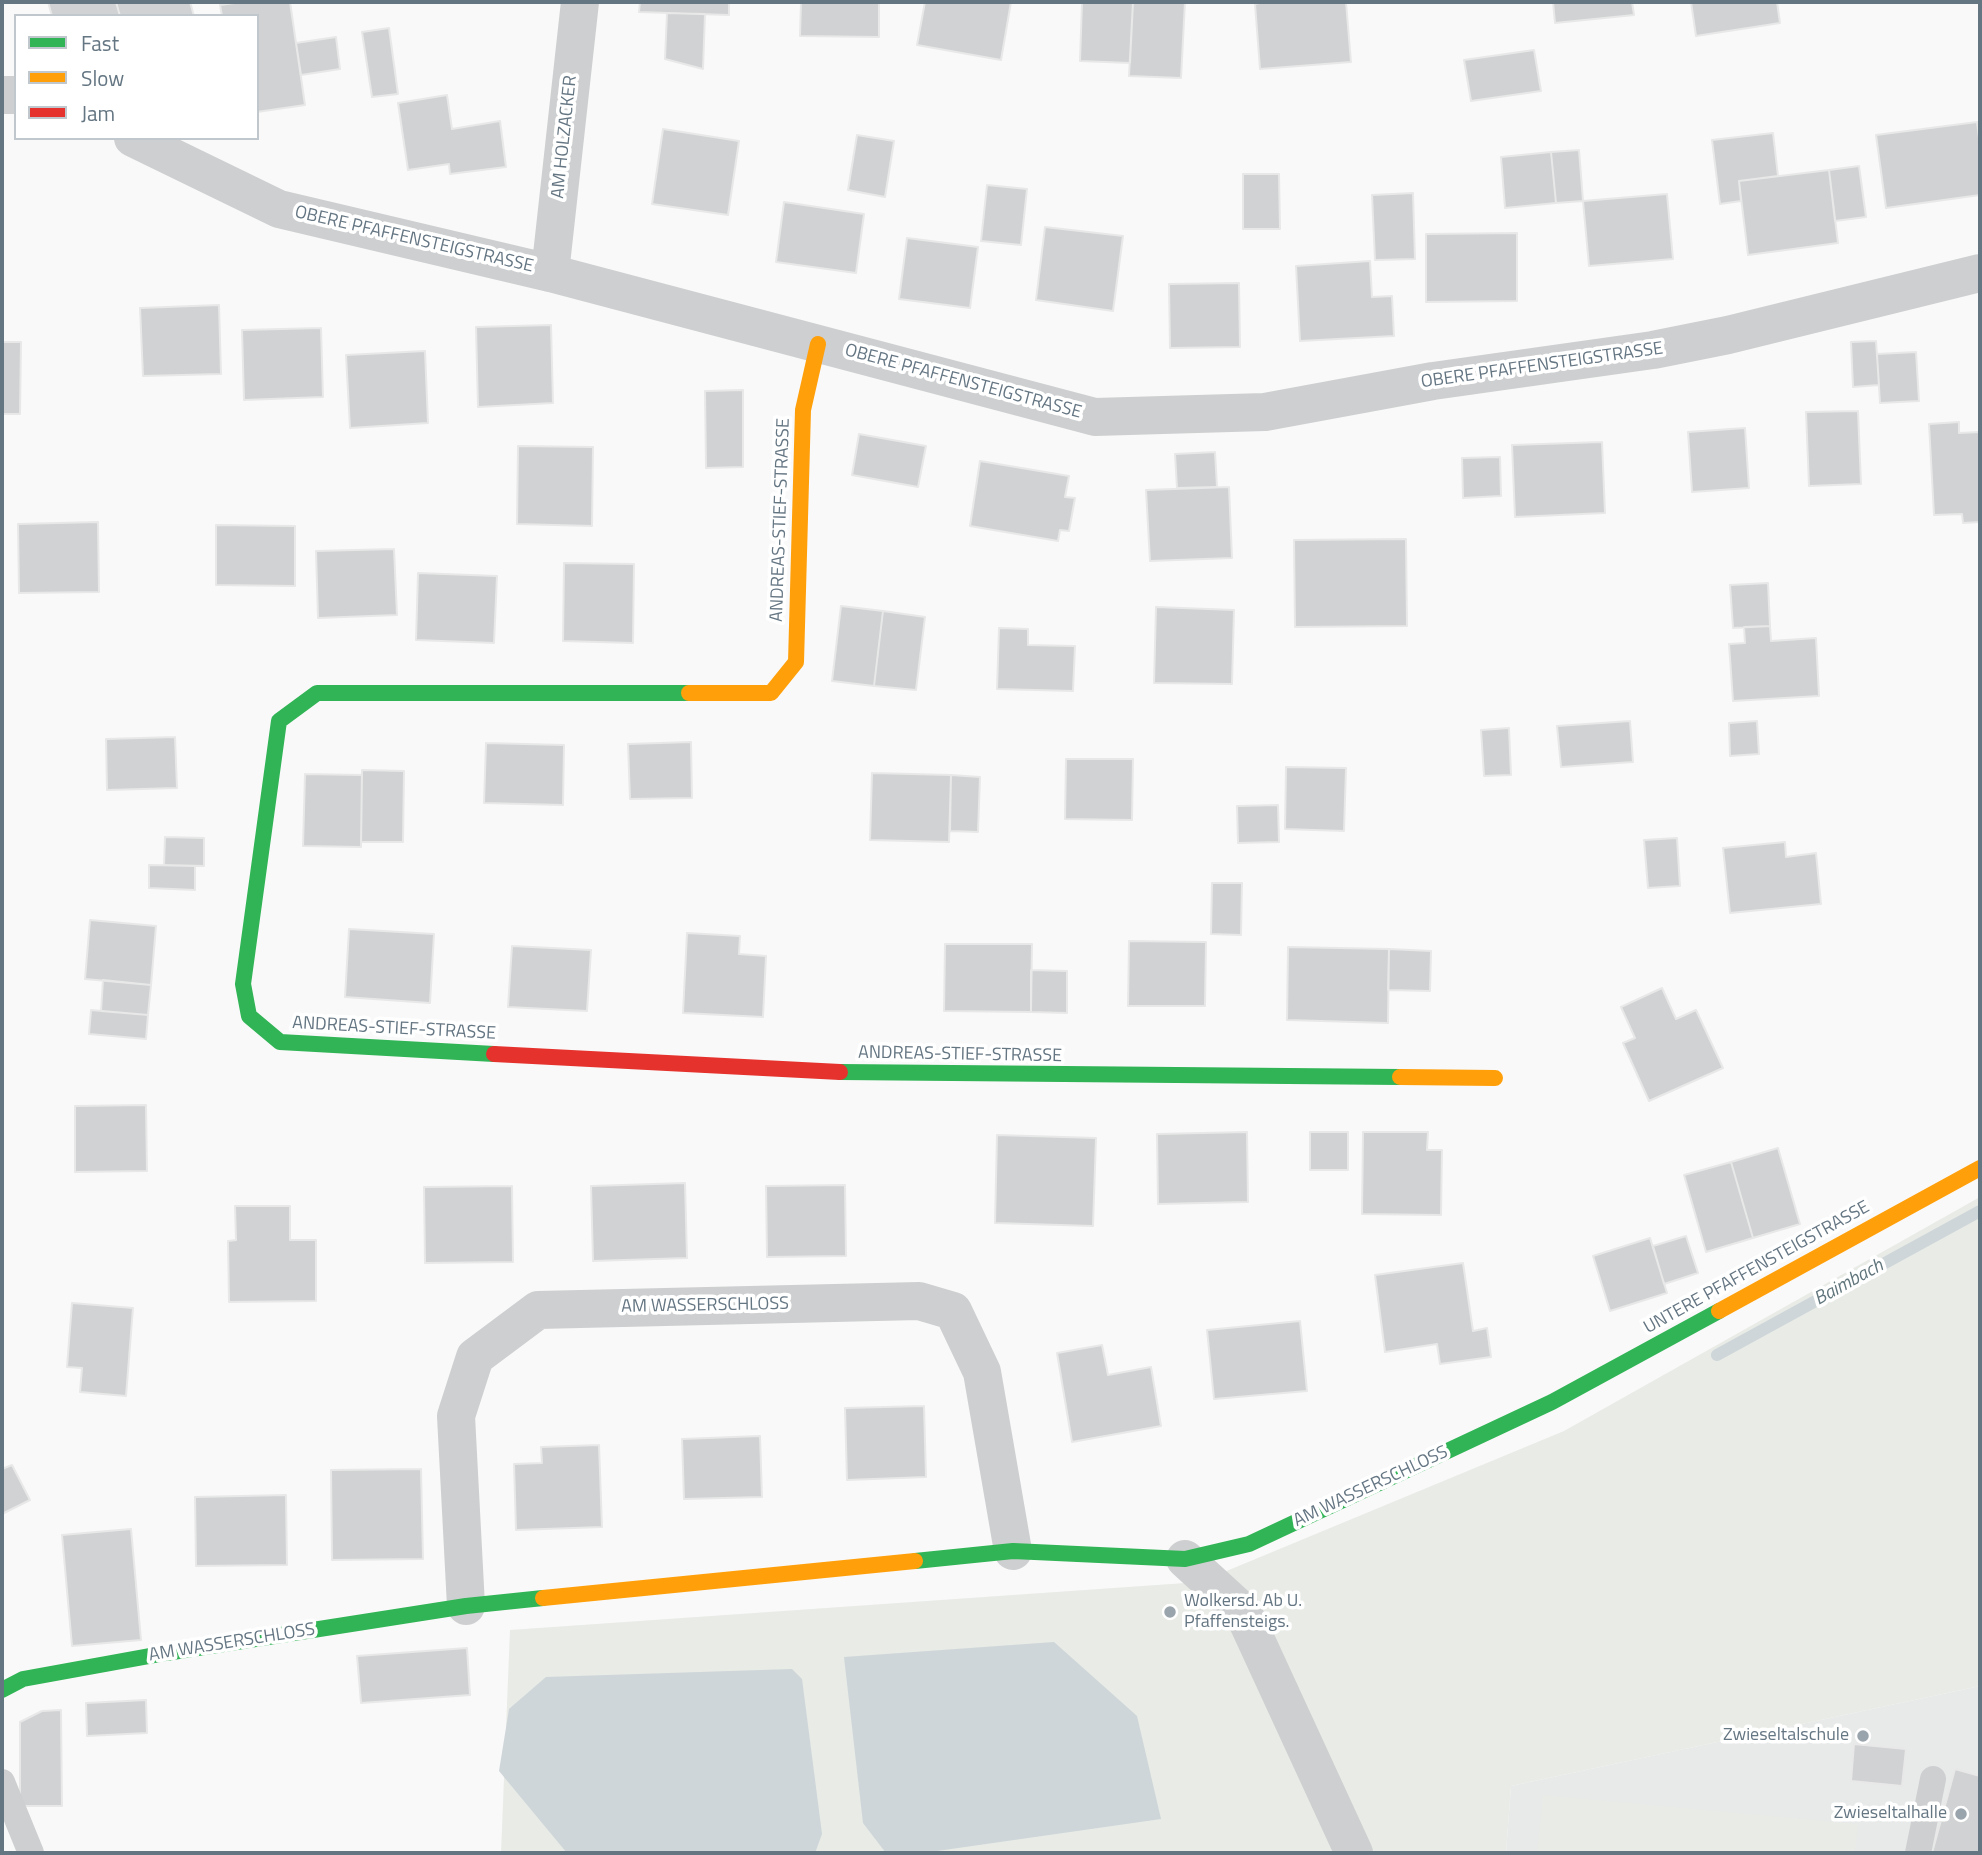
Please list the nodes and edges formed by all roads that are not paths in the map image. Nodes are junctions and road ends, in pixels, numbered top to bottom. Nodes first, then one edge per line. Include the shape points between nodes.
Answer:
1 (580, 2) edge
2 (137, 140) edge
3 (550, 273) junction
4 (1980, 273) edge
5 (818, 344) junction
6 (1495, 1078) dead end
7 (1980, 1168) edge
8 (1552, 1402) joint
9 (1013, 1551) junction
10 (1185, 1559) junction
11 (466, 1606) junction
12 (2, 1690) edge
13 (1933, 1779) dead end
14 (2, 1782) edge
15 (31, 1853) edge
16 (1354, 1853) edge
17 (1918, 1853) edge

1 - 3 street, AM HOLZACKER
2 - 3 street, OBERE PFAFFENSTEIGSTRASSE via 279,209
3 - 5 street, OBERE PFAFFENSTEIGSTRASSE
4 - 5 street, OBERE PFAFFENSTEIGSTRASSE via 1653,350 1433,381 1265,412 1095,417
5 - 6 street, ANDREAS-STIEF-STRASSE via 803,410 796,662 771,693 317,693 279,721 243,985 249,1016 280,1042 870,1074
7 - 8 street, UNTERE PFAFFENSTEIGSTRASSE
8 - 10 street, AM WASSERSCHLOSS via 1249,1544
9 - 10 street, AM WASSERSCHLOSS
9 - 11 street, AM WASSERSCHLOSS
9 - 11 street, AM WASSERSCHLOSS via 982,1372 953,1311 919,1301 538,1310 475,1357 456,1416
10 - 16 street via 1243,1612
11 - 12 street, AM WASSERSCHLOSS via 166,1653 23,1679
13 - 17 lane
14 - 15 lane

